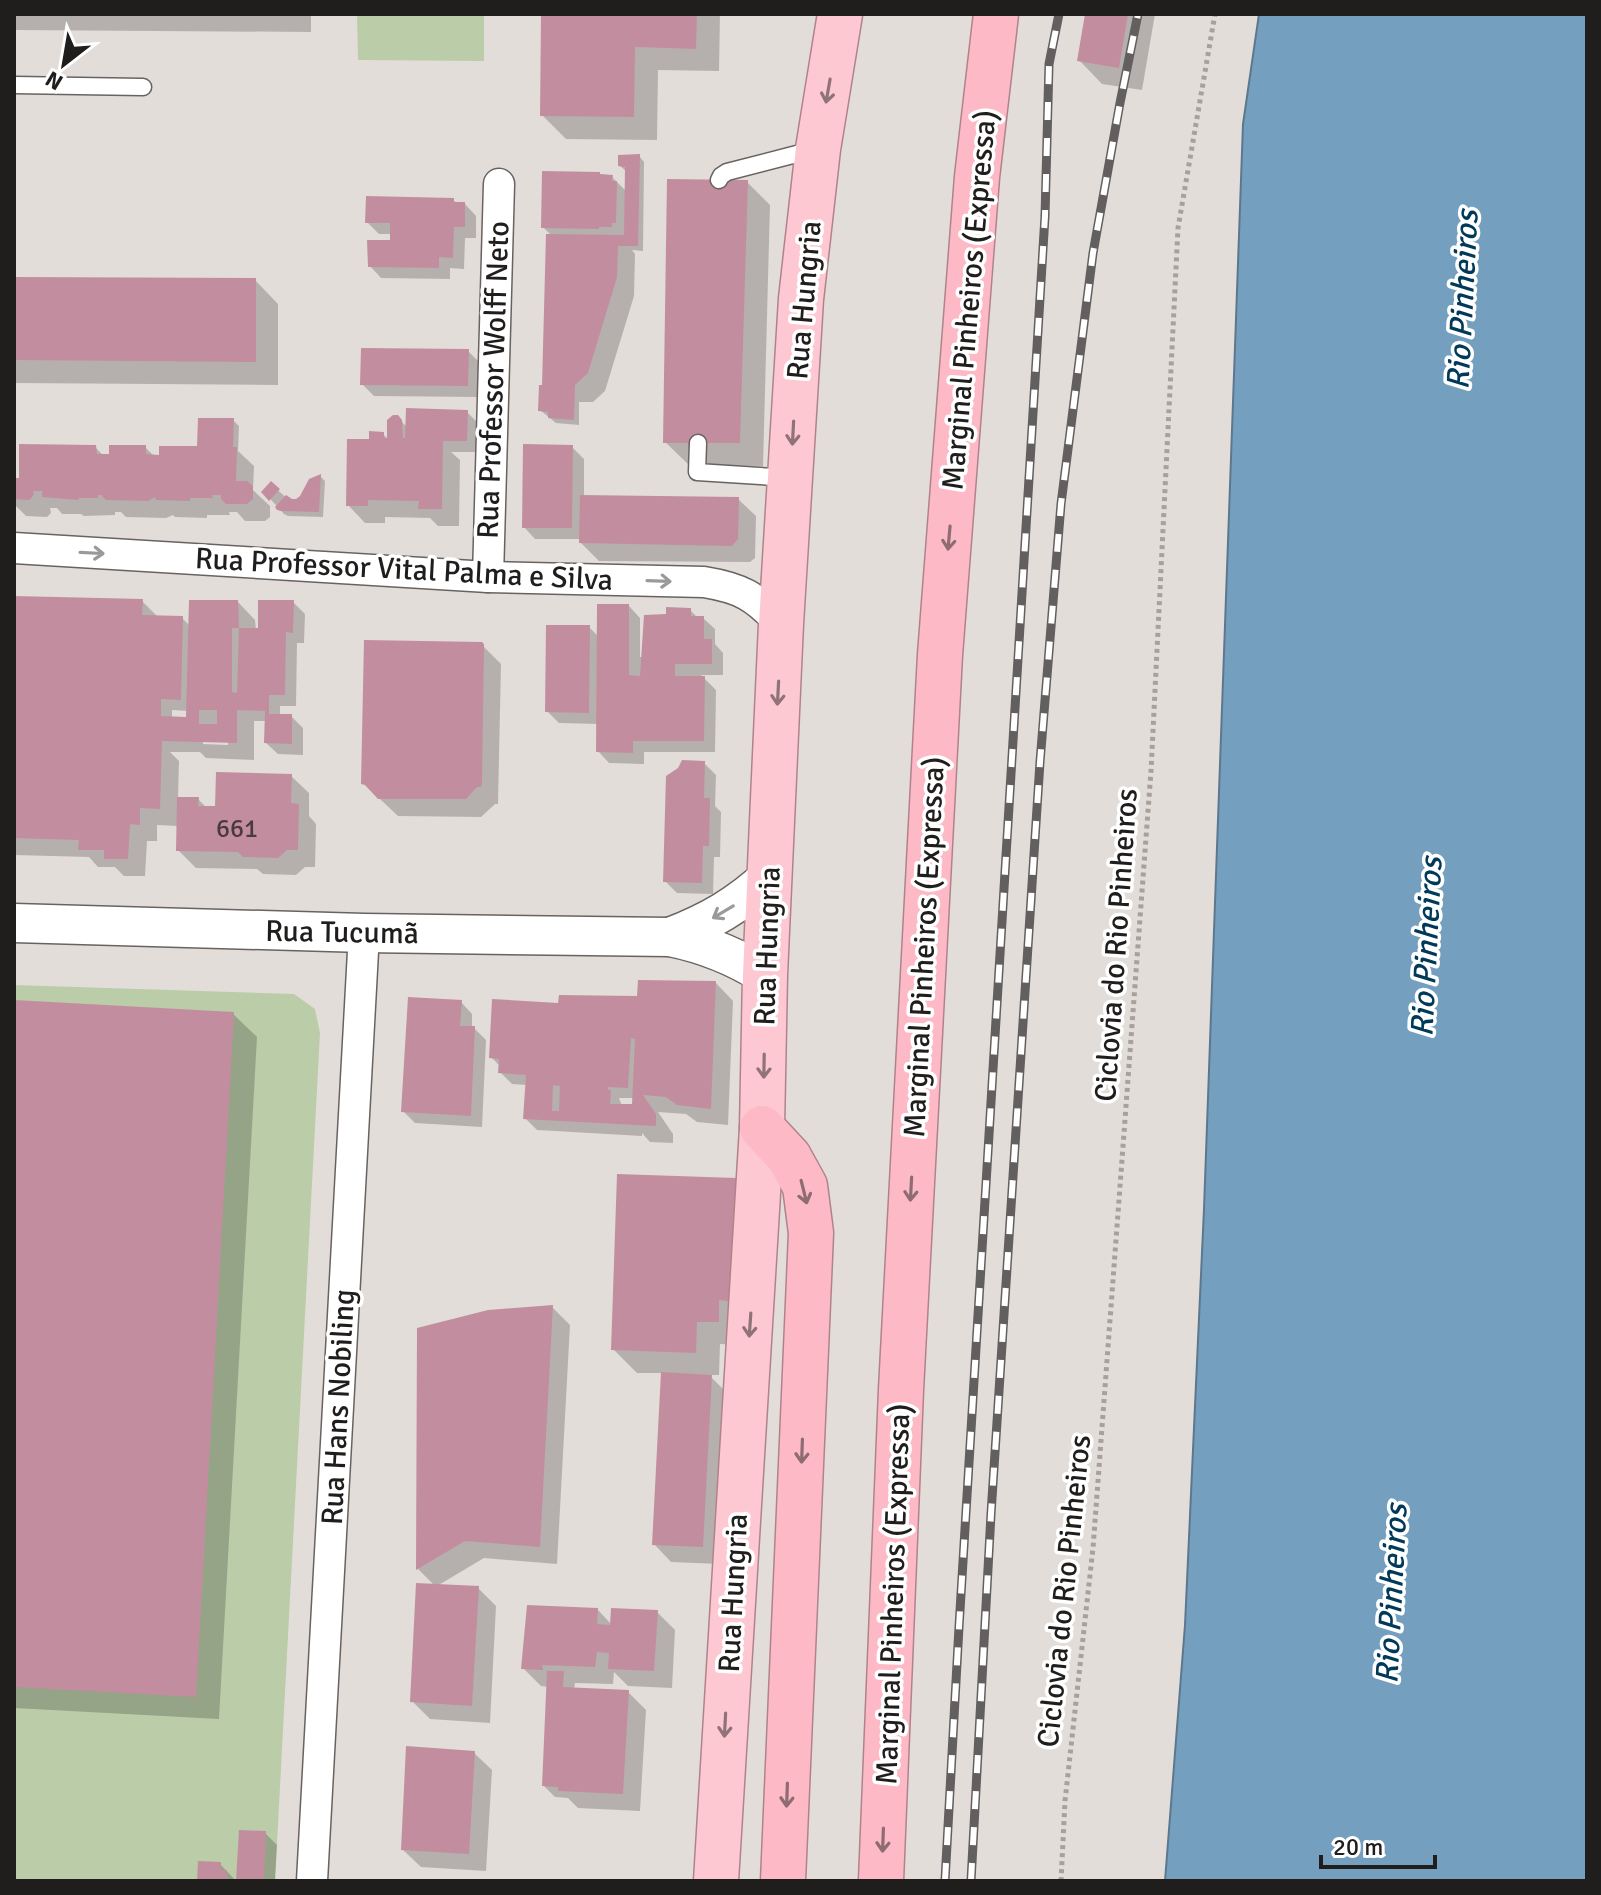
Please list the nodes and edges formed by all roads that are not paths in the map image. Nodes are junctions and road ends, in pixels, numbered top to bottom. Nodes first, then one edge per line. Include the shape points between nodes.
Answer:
1 (996, 14) edge
2 (836, 24) edge
3 (14, 85) edge
4 (143, 87) dead end
5 (818, 149) junction
6 (719, 180) dead end
7 (499, 184) dead end
8 (698, 443) dead end
9 (791, 478) junction
10 (14, 548) edge
11 (488, 577) junction
12 (781, 624) junction
13 (770, 876) junction
14 (14, 923) edge
15 (364, 933) junction
16 (670, 937) junction
17 (765, 975) junction
18 (762, 1128) junction
19 (312, 1881) edge
20 (716, 1881) edge
21 (783, 1881) edge
22 (881, 1881) edge

1 -> 22 highway, Marginal Pinheiros (Expressa) via 976,193 939,671
2 -> 5 highway, Rua Hungria
3 - 4 lane
5 - 6 lane via 727,172
5 -> 9 highway, Rua Hungria via 801,299
7 - 11 street, Rua Professor Wolff Neto
8 - 9 lane via 697,472
9 - 12 highway, Rua Hungria
10 -> 11 street, Rua Professor Vital Palma e Silva
11 -> 12 street, Rua Professor Vital Palma e Silva via 704,582 747,594
12 -> 13 highway, Rua Hungria
13 -> 16 street, Rua Tucumã via 723,913
13 - 17 highway, Rua Hungria
14 - 15 street, Rua Tucumã
15 - 16 street, Rua Tucumã
15 - 19 street, Rua Hans Nobiling
16 - 17 street, Rua Tucumã via 720,950
17 -> 18 highway, Rua Hungria
18 -> 20 highway, Rua Hungria
18 -> 21 highway via 789,1157 805,1186 811,1233

